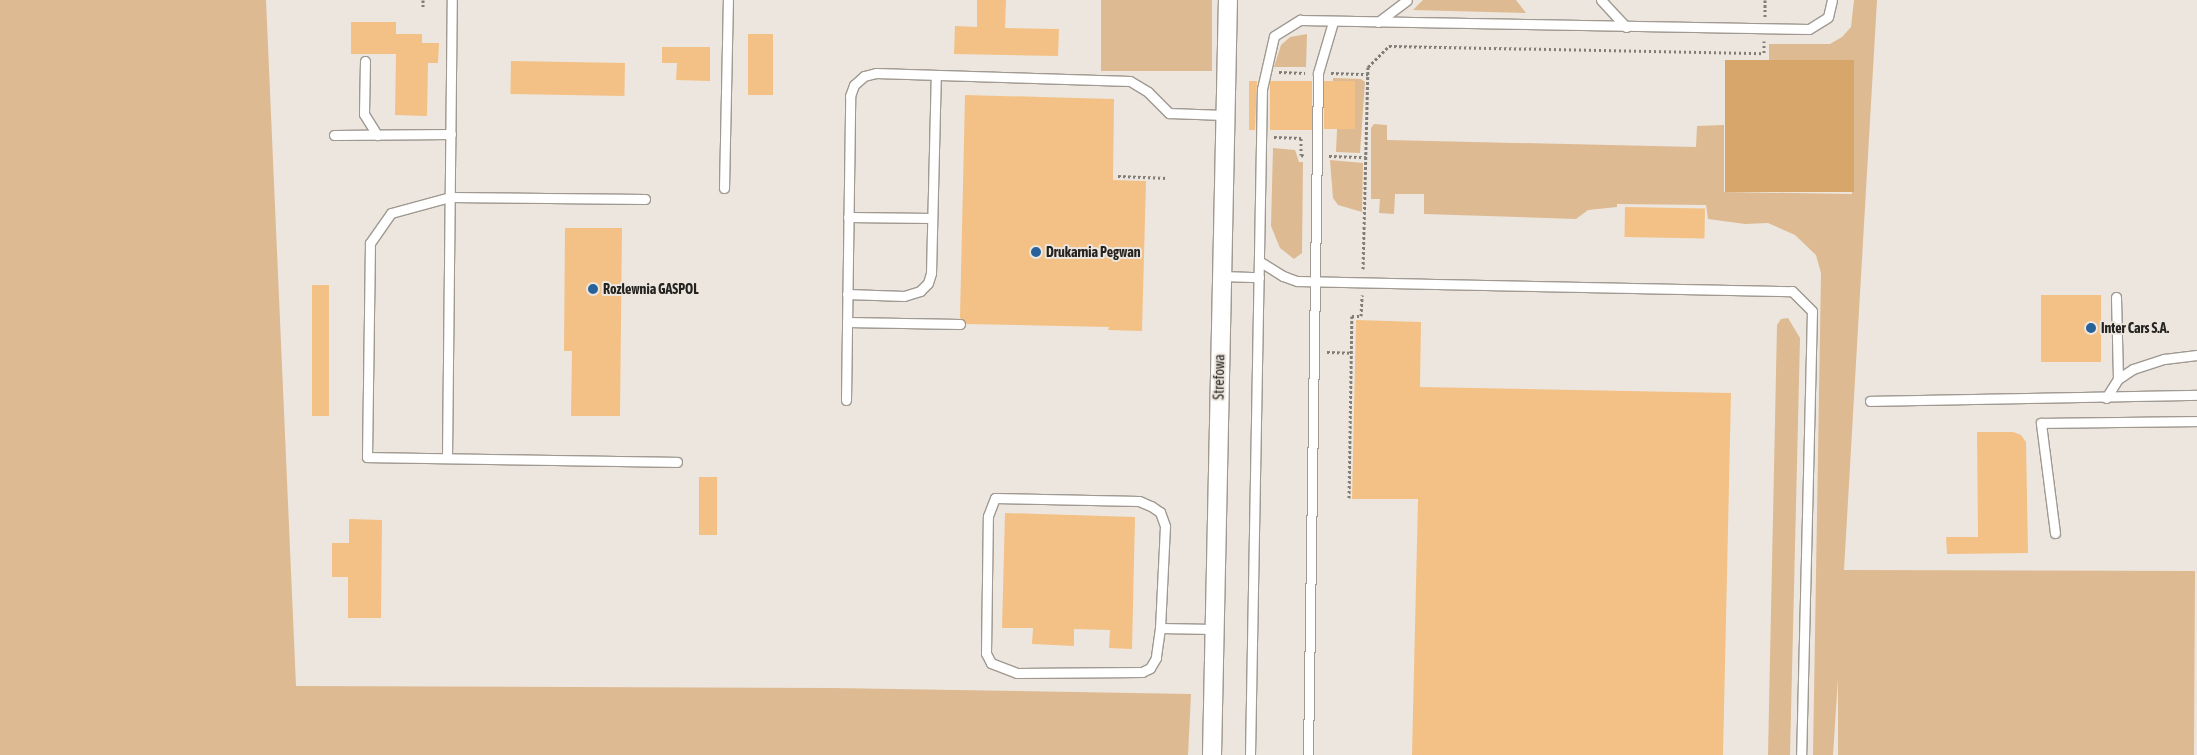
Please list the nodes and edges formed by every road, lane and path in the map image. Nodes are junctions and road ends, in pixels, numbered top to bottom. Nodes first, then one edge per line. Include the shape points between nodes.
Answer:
1 (424, 0) edge
2 (452, 0) edge
3 (728, 0) edge
4 (1228, 0) edge
5 (1407, 0) edge
6 (1601, 0) edge
7 (1765, 0) edge
8 (1832, 0) edge
9 (423, 7) dead end
10 (1333, 22) junction
11 (1378, 22) junction
12 (1626, 27) junction
13 (1764, 30) junction
14 (365, 61) dead end
15 (1266, 72) junction
16 (1318, 73) junction
17 (1368, 74) junction
18 (936, 75) junction
19 (1224, 115) junction
20 (334, 134) dead end
21 (451, 134) junction
22 (378, 135) junction
23 (1118, 176) dead end
24 (1168, 178) dead end
25 (724, 188) dead end
26 (450, 197) junction
27 (645, 199) dead end
28 (848, 217) junction
29 (932, 218) junction
30 (1259, 261) junction
31 (1221, 276) junction
32 (1259, 277) junction
33 (1317, 281) junction
34 (1362, 282) junction
35 (848, 294) junction
36 (2116, 296) dead end
37 (847, 322) junction
38 (960, 324) dead end
39 (2197, 355) edge
40 (2118, 379) junction
41 (2197, 395) edge
42 (2106, 398) junction
43 (846, 400) dead end
44 (1870, 401) dead end
45 (2197, 421) edge
46 (447, 457) junction
47 (677, 462) dead end
48 (1349, 498) dead end
49 (2055, 532) dead end
50 (1160, 628) junction
51 (1214, 630) junction
52 (1212, 755) edge
53 (1250, 755) edge
54 (1308, 755) edge
55 (1801, 755) edge

1 - 9 path
2 - 21 lane
3 - 25 lane
4 - 19 street, Strefowa
5 - 11 lane
6 - 12 lane
7 - 13 path
8 - 13 lane via 1828,17 1809,29
10 - 11 lane
10 - 15 lane via 1300,20 1274,36
10 - 16 lane
11 - 12 lane
12 - 13 lane
13 - 17 path via 1764,53 1389,46 1368,67
14 - 22 lane via 364,114
15 - 16 path
15 - 30 lane via 1262,88
16 - 17 path
16 - 33 lane
17 - 34 path
18 - 19 lane via 1130,80 1169,113
18 - 28 lane via 876,73 864,76 854,85 850,96
18 - 29 lane
19 - 31 street, Strefowa
20 - 22 lane
21 - 22 lane
21 - 26 lane
23 - 24 path
26 - 27 lane
26 - 46 lane
26 - 46 lane via 392,213 370,243 367,456
28 - 29 lane
28 - 35 lane
29 - 35 lane via 931,273 928,283 920,291 904,296
30 - 32 lane
30 - 33 lane via 1283,276
31 - 32 lane
31 - 51 street, Strefowa
32 - 53 lane
33 - 34 lane
33 - 54 lane
34 - 48 path via 1361,316 1352,316
34 - 55 lane via 1792,292 1812,311
35 - 37 lane
36 - 40 lane
37 - 38 lane
37 - 43 lane
39 - 40 lane via 2164,359 2133,369
40 - 42 lane
41 - 42 lane
42 - 44 lane
45 - 49 lane via 2041,423
46 - 47 lane
50 - 50 lane via 1165,526 1160,512 1139,501 995,498 988,516 986,653 991,663 1017,672 1142,672 1150,668 1156,658
50 - 51 lane
51 - 52 street, Strefowa

